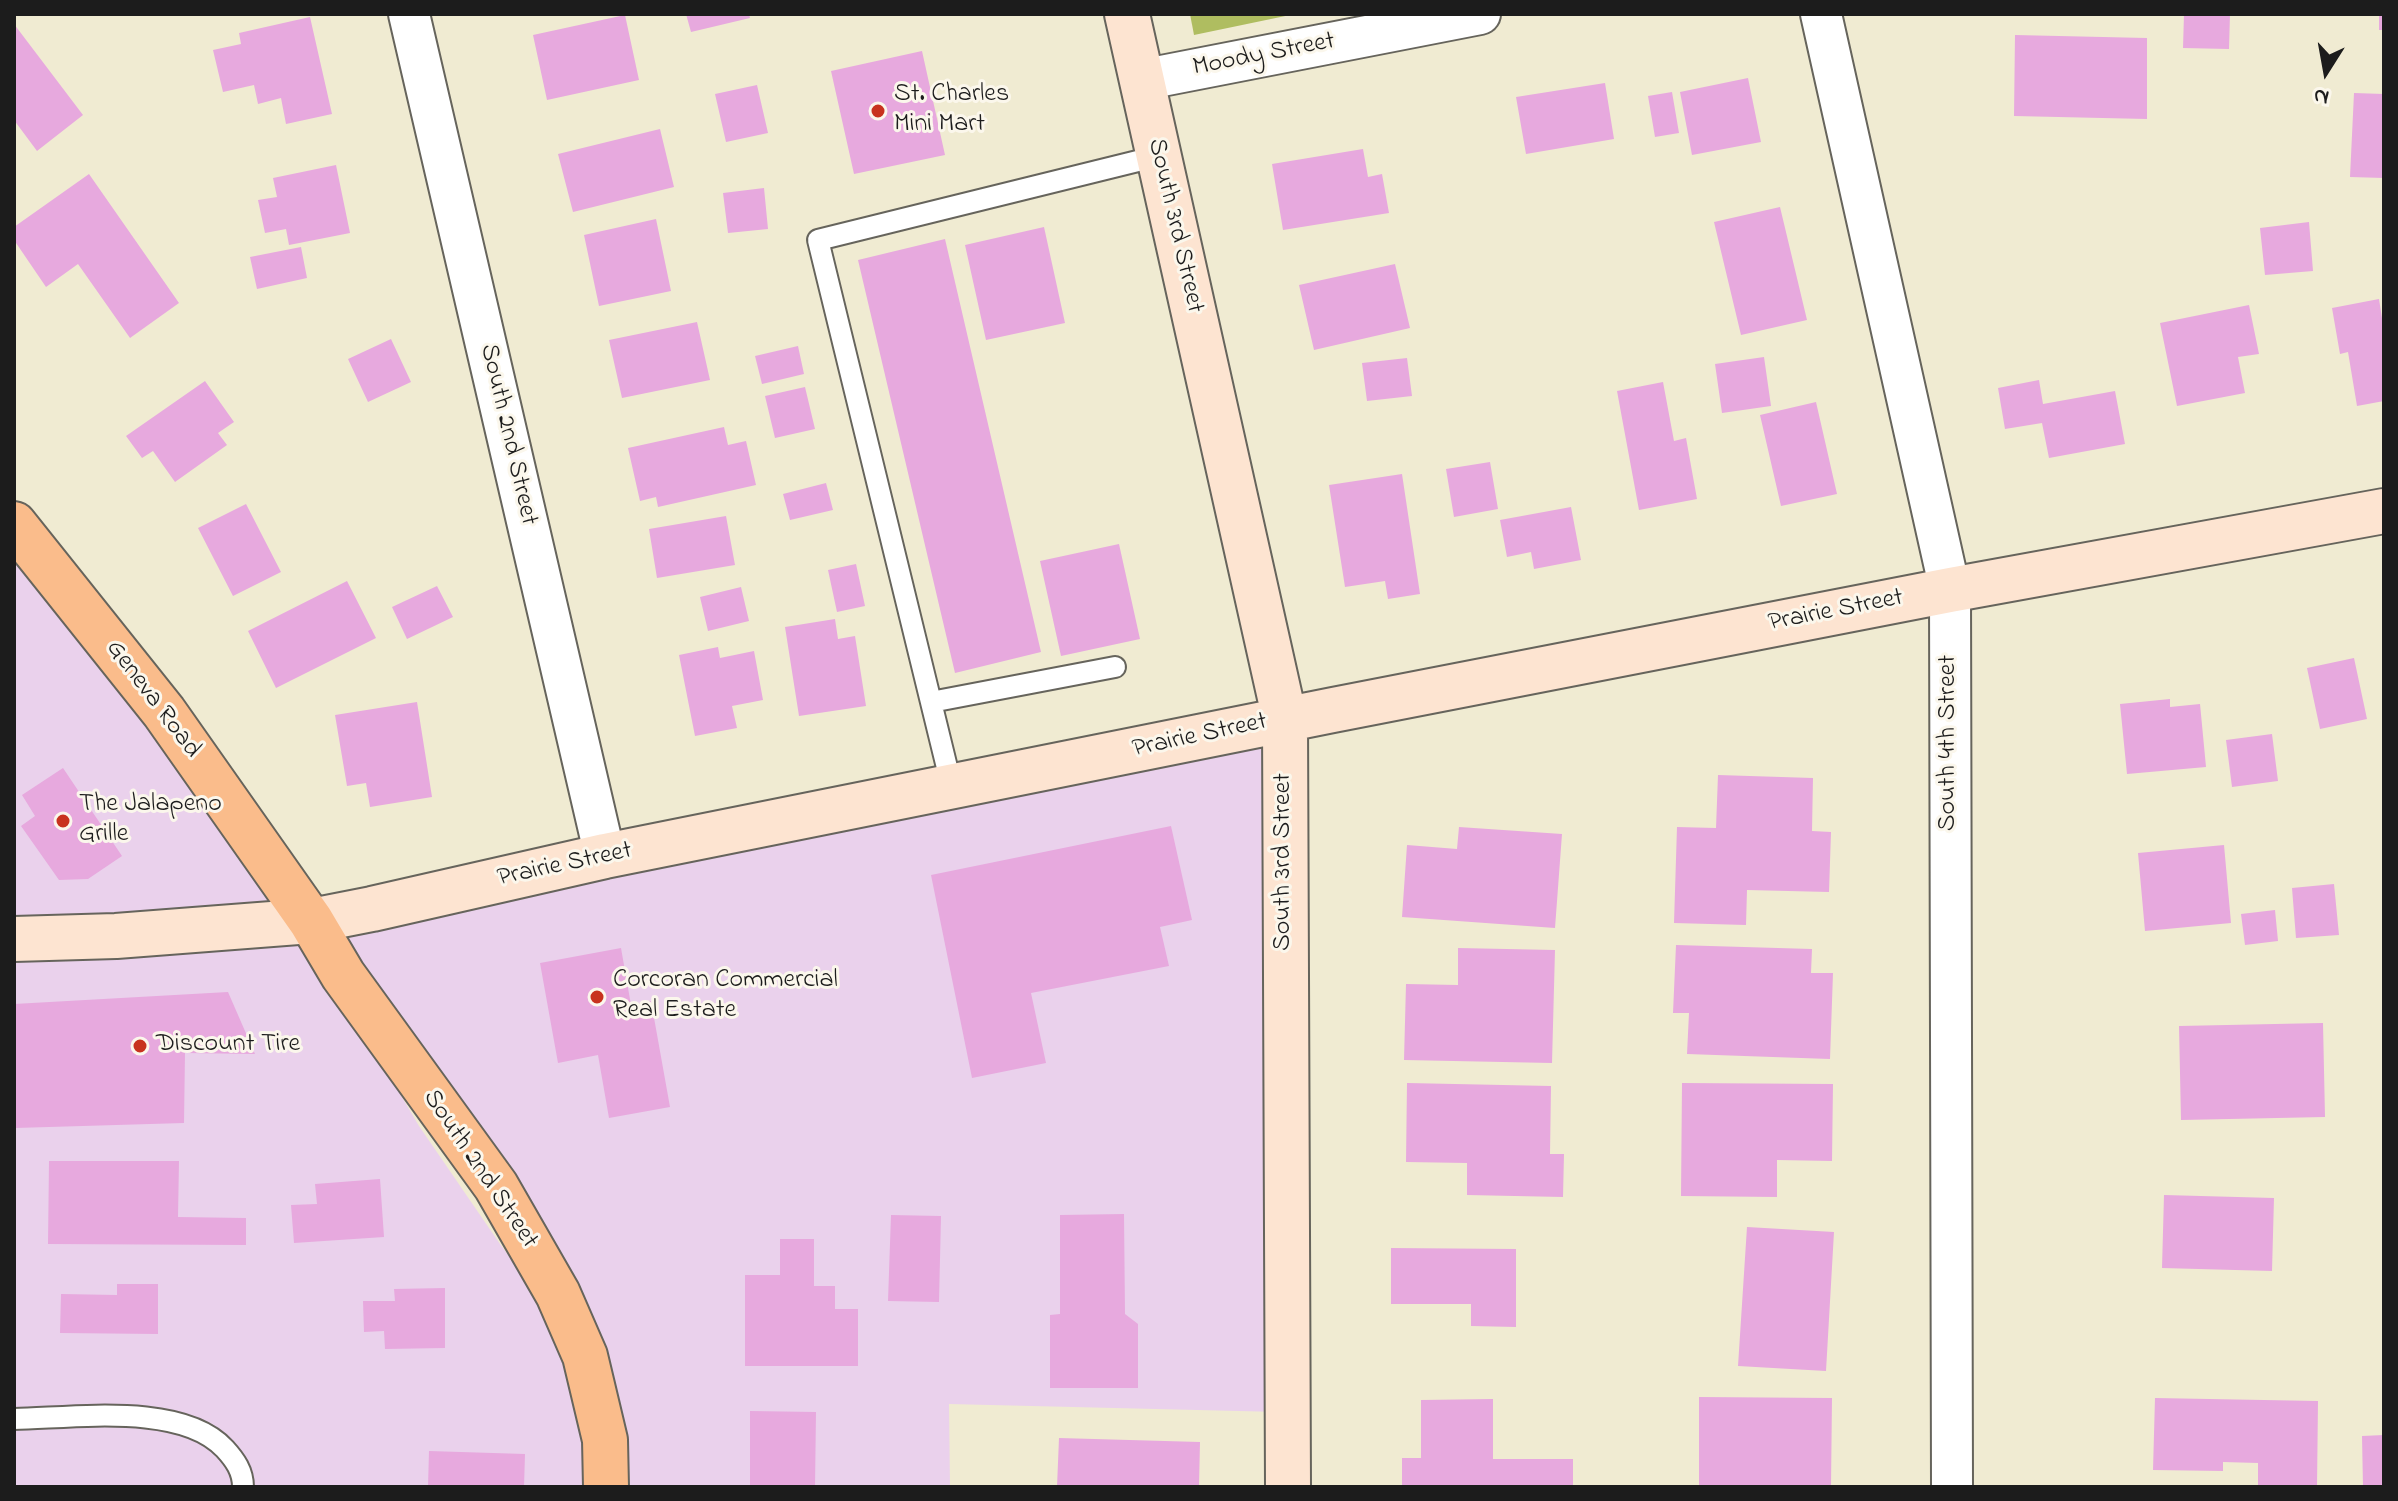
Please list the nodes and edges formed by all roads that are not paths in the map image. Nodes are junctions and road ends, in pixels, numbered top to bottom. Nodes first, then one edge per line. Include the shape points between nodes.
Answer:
1 (409, 14) edge
2 (1127, 14) edge
3 (1480, 14) edge
4 (1821, 14) edge
5 (1141, 80) junction
6 (1158, 156) junction
7 (2384, 511) edge
8 (14, 524) edge
9 (1950, 590) junction
10 (1115, 667) dead end
11 (931, 702) junction
12 (1285, 720) junction
13 (952, 788) junction
14 (605, 856) junction
15 (311, 921) junction
16 (14, 939) edge
17 (14, 1419) edge
18 (243, 1487) edge
19 (606, 1487) edge
20 (1288, 1487) edge
21 (1952, 1487) edge

1 - 14 street, South 2nd Street
2 - 5 street, South 3rd Street
3 - 5 street, Moody Street
4 - 9 street, South 4th Street
5 - 6 street, South 3rd Street
6 - 11 lane via 818,240
6 - 12 street, South 3rd Street
7 - 9 street, Prairie Street
8 - 15 main road, Geneva Road via 164,712
9 - 12 street, Prairie Street
9 - 21 street, South 4th Street
10 - 11 lane
11 - 13 lane
12 - 13 street, Prairie Street
12 - 20 street, South 3rd Street
13 - 14 street, Prairie Street
14 - 15 street, Prairie Street
15 - 16 street, Prairie Street
15 - 19 main road, South 2nd Street via 343,975 496,1186 558,1294 585,1356 605,1440
17 - 18 lane via 139,1416 182,1424 214,1437 236,1460

